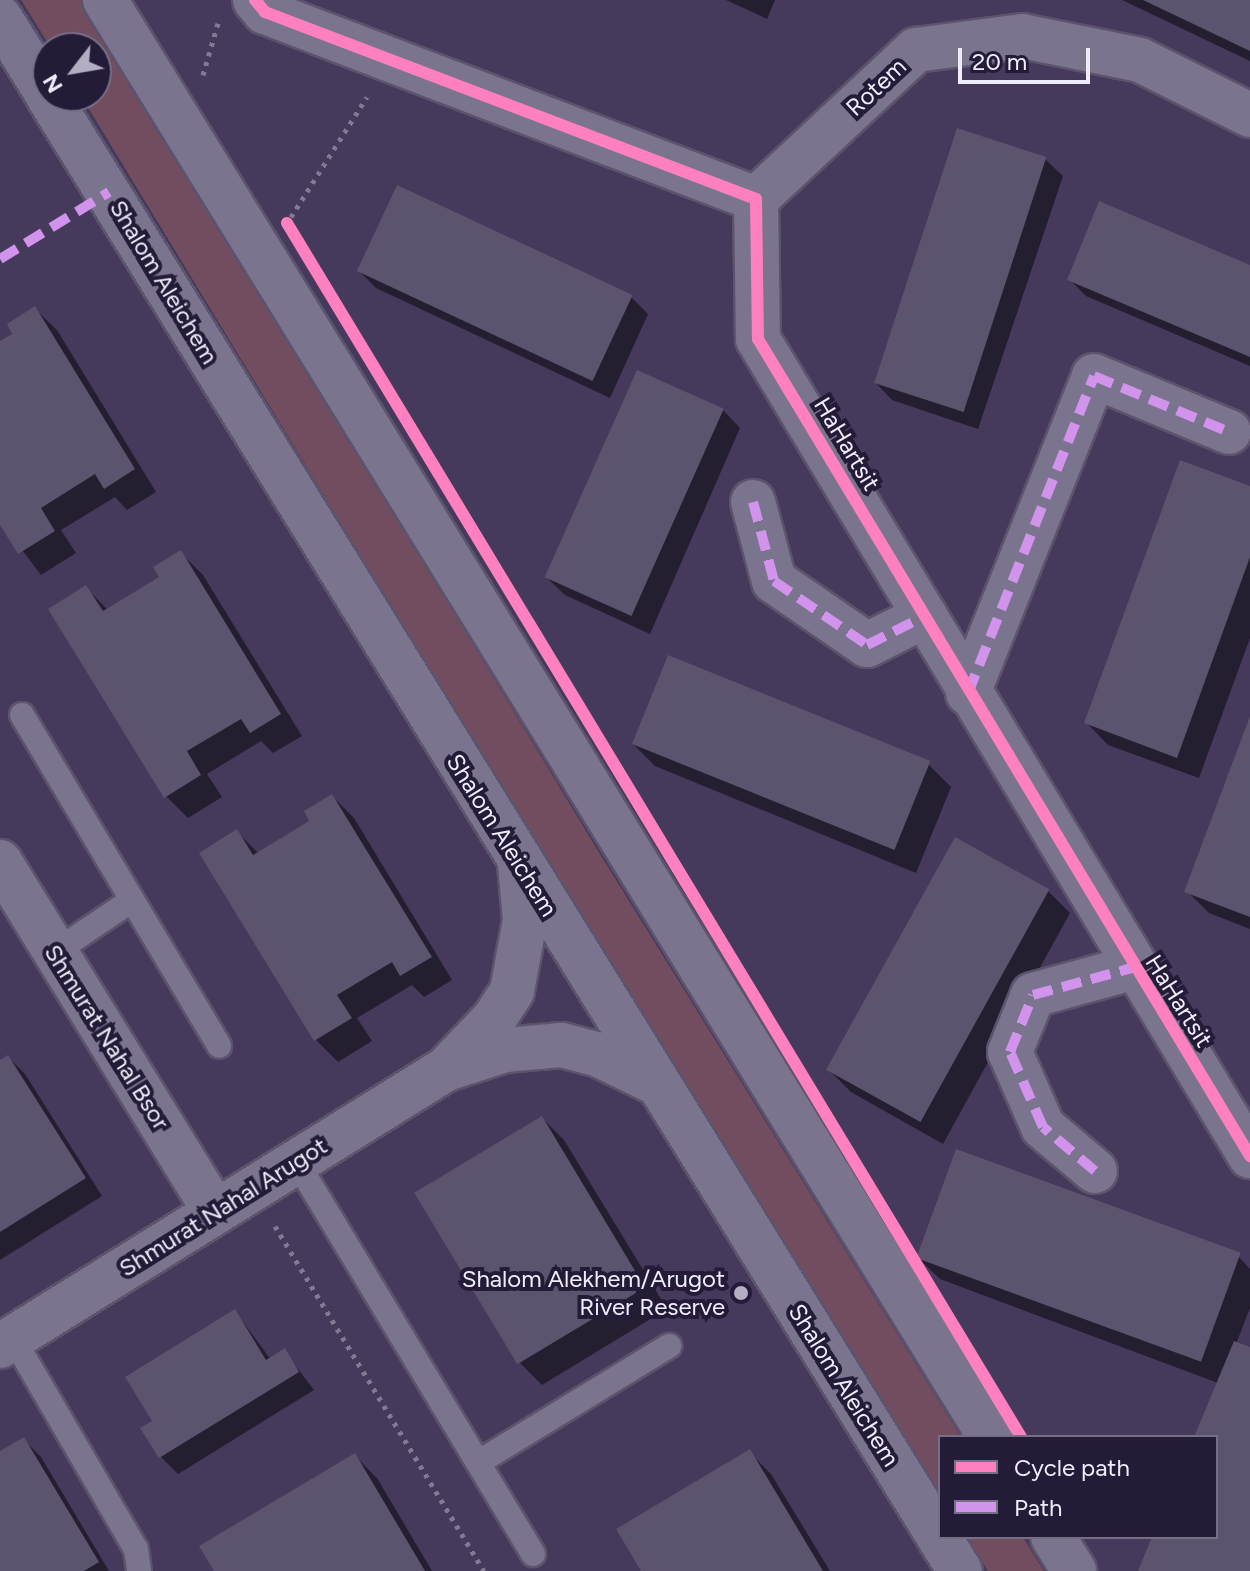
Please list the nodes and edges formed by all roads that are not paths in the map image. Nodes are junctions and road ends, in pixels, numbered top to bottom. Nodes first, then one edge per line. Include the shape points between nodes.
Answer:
1 (105, 0) edge
2 (238, 7) edge
3 (0, 18) edge
4 (32, 70) edge
5 (58, 112) edge
6 (1250, 115) edge
7 (756, 199) junction
8 (1229, 432) dead end
9 (753, 502) dead end
10 (925, 616) junction
11 (968, 693) junction
12 (22, 715) dead end
13 (0, 862) edge
14 (520, 865) junction
15 (132, 900) junction
16 (55, 952) junction
17 (1132, 968) junction
18 (219, 1046) dead end
19 (446, 1069) junction
20 (654, 1082) junction
21 (1250, 1156) edge
22 (296, 1161) junction
23 (1095, 1171) dead end
24 (215, 1212) junction
25 (6, 1342) edge
26 (669, 1346) dead end
27 (989, 1435) edge
28 (479, 1462) junction
29 (938, 1536) edge
30 (940, 1539) edge
31 (1054, 1539) edge
32 (533, 1554) dead end
33 (139, 1571) edge
34 (960, 1571) edge
35 (1074, 1571) edge

1 - 27 street
2 - 7 street via 265,12
3 - 4 street, Shalom Aleichem
5 - 14 street, Shalom Aleichem
6 - 7 street, Rotem via 1140,60 1022,36 916,50
7 - 10 street, HaHartsit via 758,339
8 - 11 street via 1094,376
9 - 10 street via 774,581 867,645
10 - 11 street, HaHartsit
11 - 17 street, HaHartsit
12 - 15 lane
13 - 16 street, Shmurat Nahal Bsor
14 - 19 street, Shmurat Nahal Arugot via 525,920 512,991 494,1019
14 - 20 street, Shalom Aleichem
15 - 16 lane
15 - 18 lane
16 - 24 street, Shmurat Nahal Bsor
17 - 21 street, HaHartsit
17 - 23 street, HaHartsit via 1033,995 1010,1052 1043,1127
19 - 20 street, Shmurat Nahal Arugot via 518,1047 562,1045 599,1055
19 - 22 street, Shmurat Nahal Arugot
20 - 29 street, Shalom Aleichem
22 - 24 street, Shmurat Nahal Arugot
22 - 28 lane
24 - 25 street, Shmurat Nahal Arugot
25 - 33 lane via 136,1549
26 - 28 lane
28 - 32 lane
30 - 34 street, Shalom Aleichem
31 - 35 street

